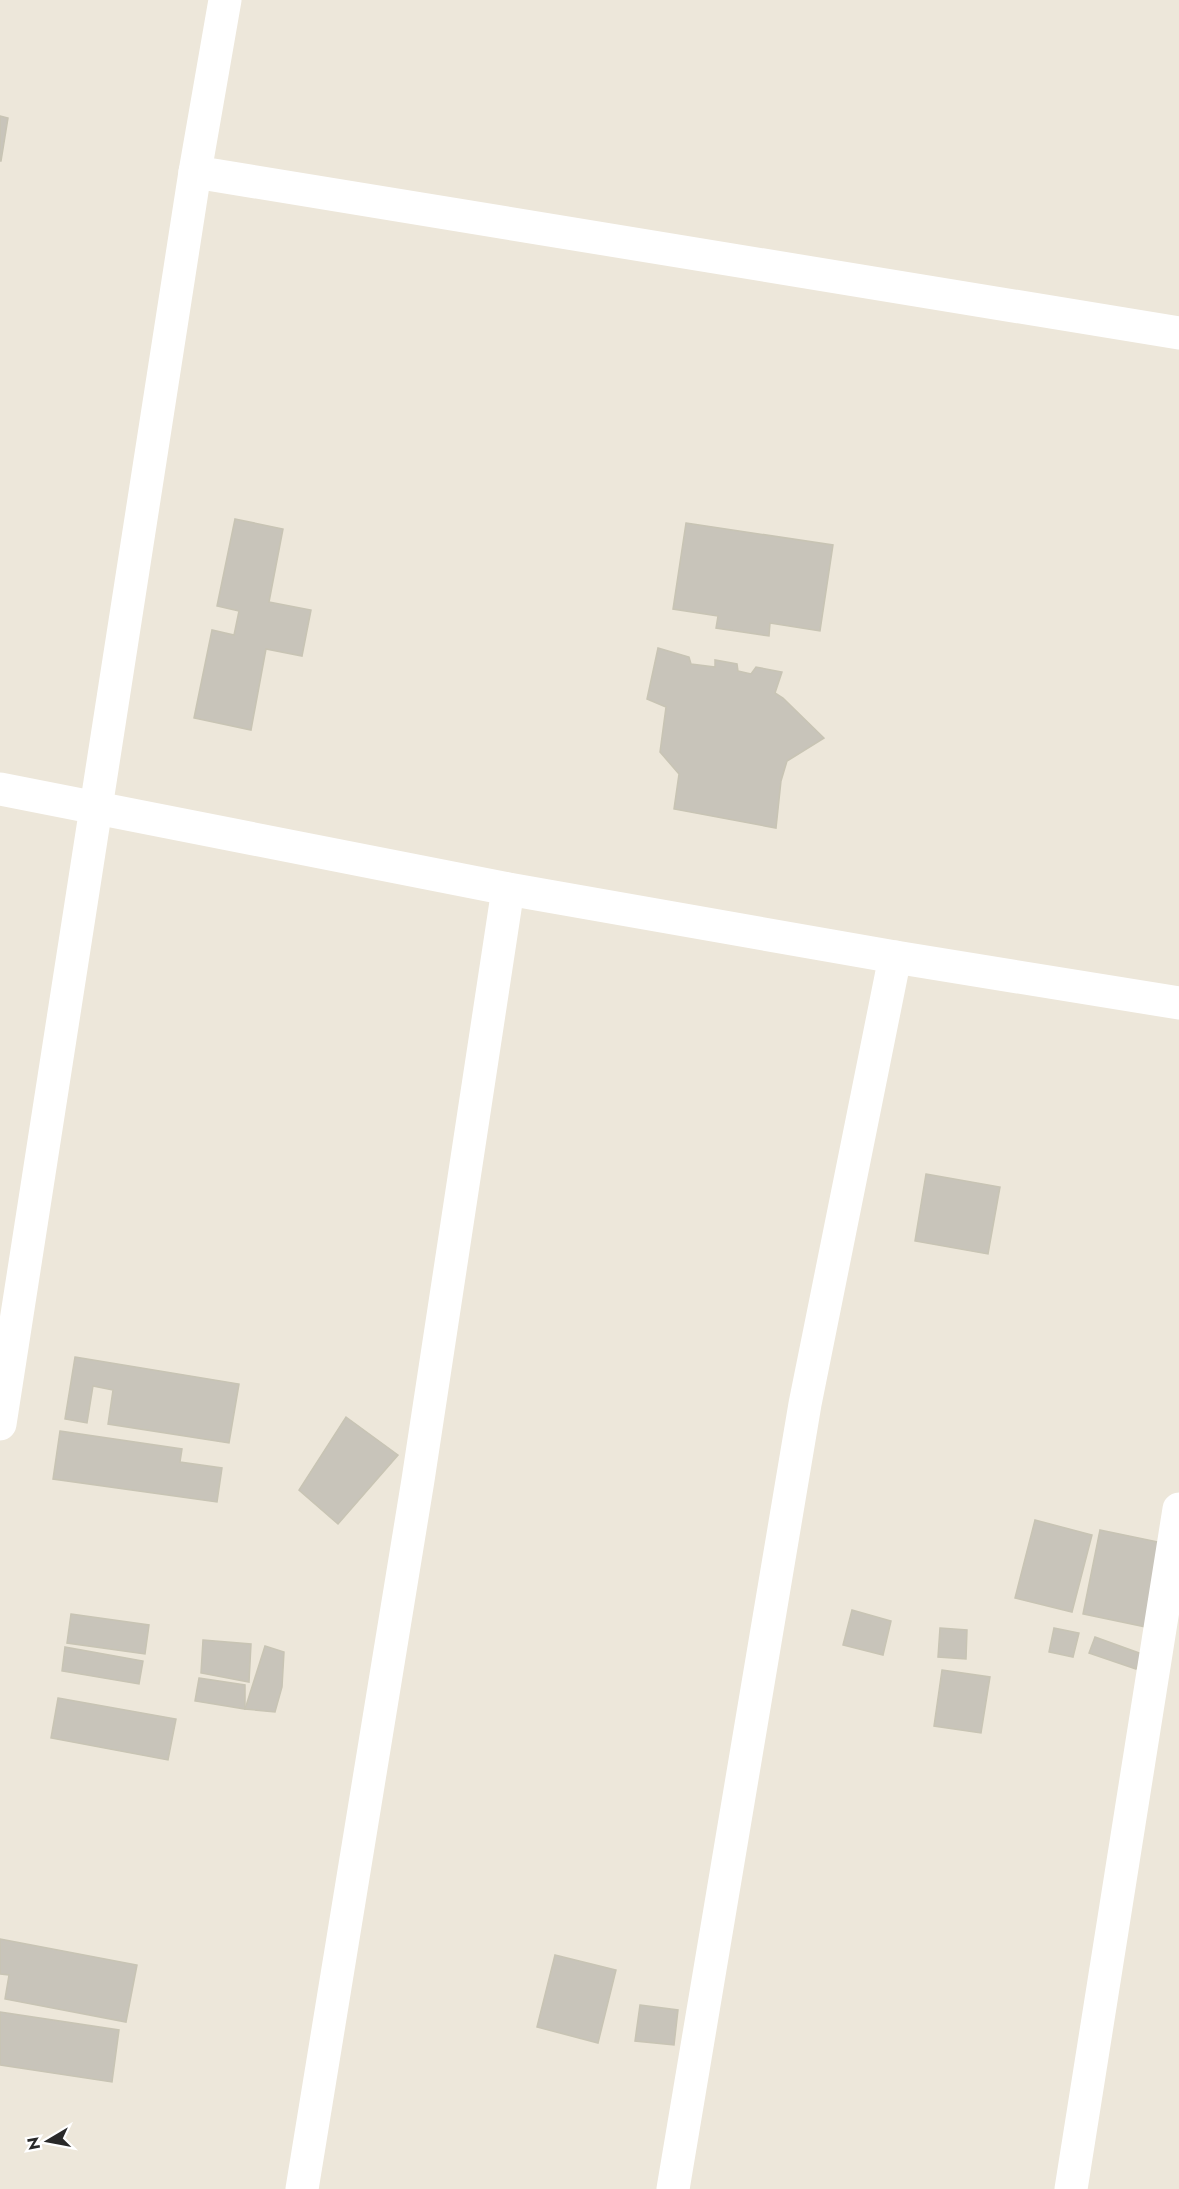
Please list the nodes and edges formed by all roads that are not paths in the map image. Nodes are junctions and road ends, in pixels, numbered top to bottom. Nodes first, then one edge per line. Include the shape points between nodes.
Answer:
1 (225, 0) edge
2 (195, 172) junction
3 (1179, 333) edge
4 (0, 789) edge
5 (96, 807) junction
6 (508, 889) junction
7 (895, 957) junction
8 (1179, 1003) edge
9 (0, 1424) edge
10 (1179, 1509) edge
11 (302, 2189) edge
12 (673, 2189) edge
13 (1071, 2189) edge

1 - 2 street
2 - 3 street
2 - 5 street
4 - 5 street
5 - 6 street
5 - 9 street
6 - 7 street
6 - 11 street via 418,1480
7 - 8 street
7 - 12 street via 805,1404
10 - 13 street

